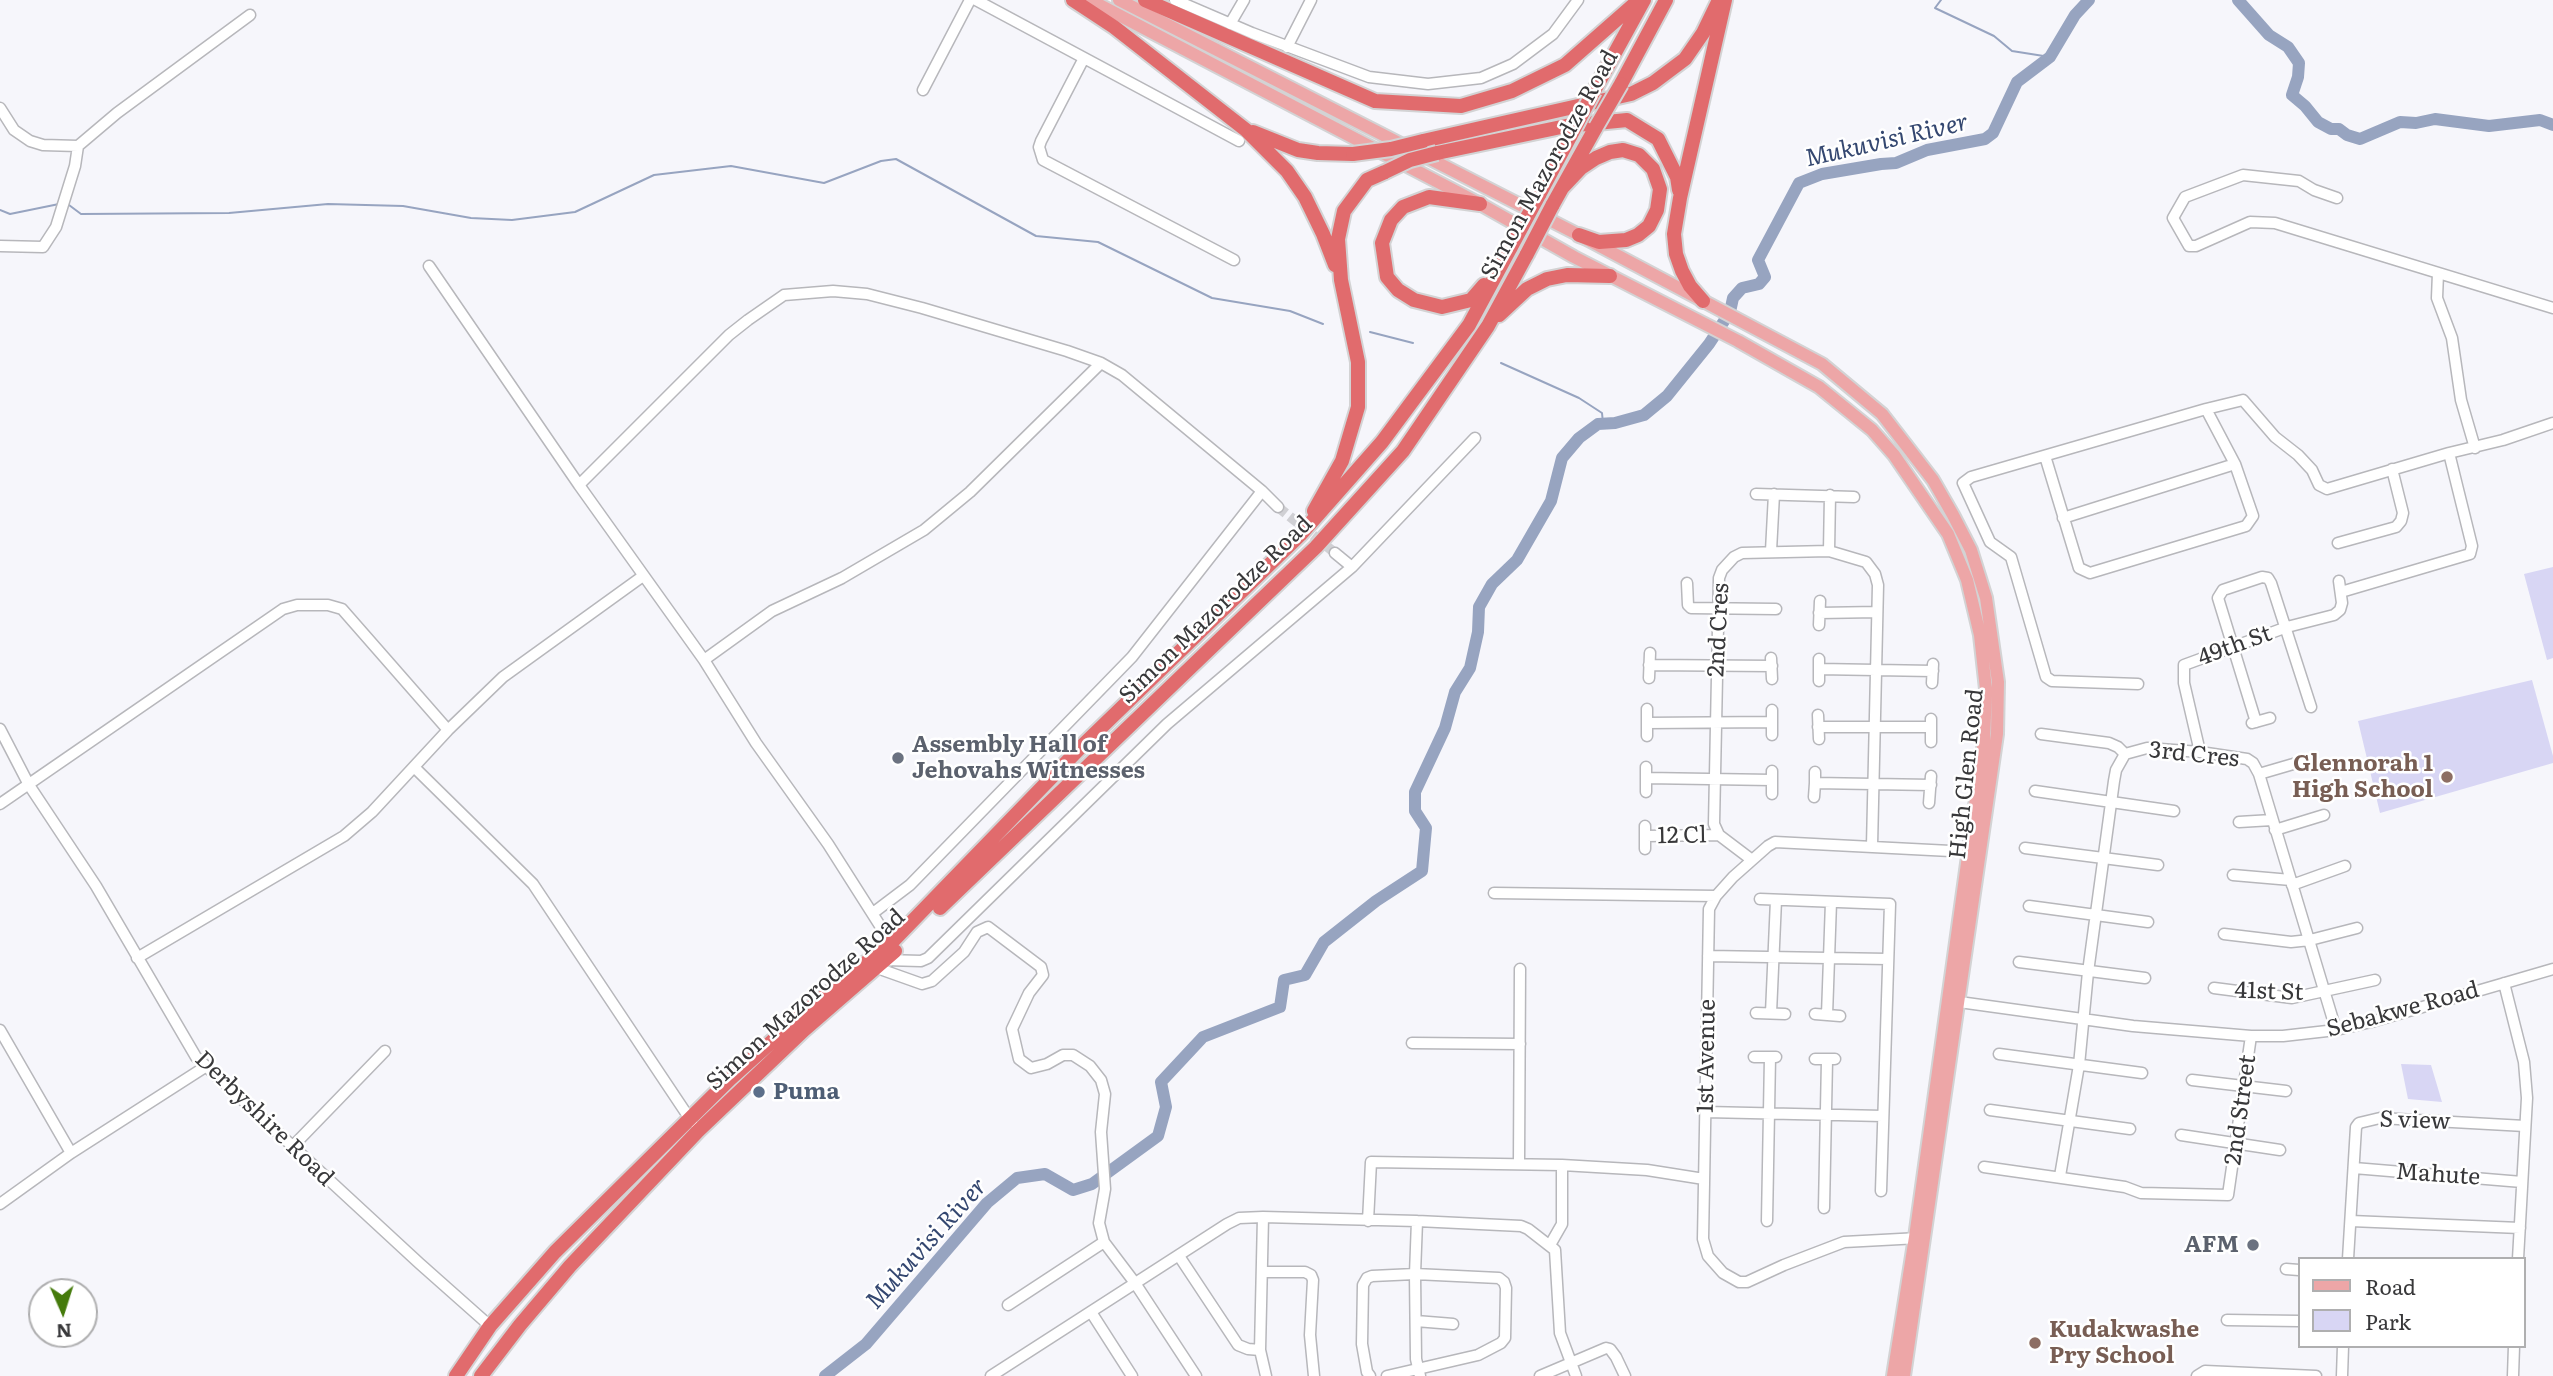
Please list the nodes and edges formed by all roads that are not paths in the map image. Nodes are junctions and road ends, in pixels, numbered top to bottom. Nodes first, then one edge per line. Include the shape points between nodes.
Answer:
1 (970, 0) edge
2 (976, 0) edge
3 (1073, 0) edge
4 (1090, 0) edge
5 (1119, 0) edge
6 (1145, 0) edge
7 (1175, 0) edge
8 (1244, 0) edge
9 (1311, 0) edge
10 (1578, 0) edge
11 (1641, 0) edge
12 (1667, 0) edge
13 (1719, 0) edge
14 (1725, 0) edge
15 (250, 15) dead end
16 (1230, 24) junction
17 (1287, 47) junction
18 (1084, 58) junction
19 (923, 90) dead end
20 (0, 108) edge
21 (1243, 135) junction
22 (78, 146) junction
23 (1563, 187) junction
24 (1680, 198) junction
25 (2337, 198) dead end
26 (1480, 204) junction
27 (1579, 235) junction
28 (0, 246) edge
29 (1234, 260) dead end
30 (429, 266) dead end
31 (1498, 270) junction
32 (2438, 273) junction
33 (1611, 276) junction
34 (1341, 280) junction
35 (1703, 300) junction
36 (2553, 308) edge
37 (1488, 326) junction
38 (1101, 363) junction
39 (2206, 409) junction
40 (2553, 423) edge
41 (1475, 439) dead end
42 (2475, 448) junction
43 (2449, 453) junction
44 (2045, 456) junction
45 (2235, 464) junction
46 (2392, 469) junction
47 (579, 485) junction
48 (1262, 491) junction
49 (1756, 494) dead end
50 (1774, 494) junction
51 (1830, 495) junction
52 (1854, 497) dead end
53 (1278, 507) tunnel mouth
54 (2063, 518) junction
55 (1300, 535) junction
56 (2338, 543) dead end
57 (1772, 551) junction
58 (1829, 551) junction
59 (1335, 553) tunnel mouth
60 (1352, 567) junction
61 (643, 576) junction
62 (1688, 583) dead end
63 (1719, 608) junction
64 (1777, 608) dead end
65 (1877, 612) junction
66 (1819, 625) dead end
67 (2287, 627) junction
68 (2233, 647) junction
69 (1650, 653) dead end
70 (704, 660) junction
71 (1649, 665) junction
72 (1717, 666) junction
73 (1875, 669) junction
74 (1649, 678) dead end
75 (1772, 679) dead end
76 (1819, 681) dead end
77 (1932, 683) dead end
78 (2138, 684) dead end
79 (2311, 707) dead end
80 (1647, 709) dead end
81 (1772, 710) dead end
82 (1818, 715) dead end
83 (2270, 718) dead end
84 (1772, 722) junction
85 (1647, 723) junction
86 (1716, 723) junction
87 (1818, 727) junction
88 (1873, 727) junction
89 (0, 729) edge
90 (448, 730) junction
91 (2041, 734) dead end
92 (1772, 735) dead end
93 (1647, 736) dead end
94 (1819, 739) dead end
95 (1931, 742) dead end
96 (2200, 752) junction
97 (2125, 754) junction
98 (2307, 760) dead end
99 (415, 768) junction
100 (2259, 774) junction
101 (1716, 780) junction
102 (1872, 784) junction
103 (29, 785) junction
104 (2035, 791) dead end
105 (1646, 792) dead end
106 (1772, 794) dead end
107 (1814, 797) dead end
108 (2112, 802) junction
109 (1930, 803) dead end
110 (0, 804) edge
111 (2174, 811) dead end
112 (2324, 815) dead end
113 (2239, 822) dead end
114 (2273, 825) junction
115 (1719, 835) junction
116 (1872, 846) junction
117 (2025, 848) dead end
118 (1645, 849) dead end
119 (1970, 852) junction
120 (2105, 859) junction
121 (1752, 860) junction
122 (2158, 865) dead end
123 (2346, 866) dead end
124 (2233, 875) dead end
125 (2292, 883) junction
126 (1494, 893) dead end
127 (1716, 896) junction
128 (1760, 900) dead end
129 (1776, 900) junction
130 (1831, 902) junction
131 (2029, 906) dead end
132 (873, 914) junction
133 (2096, 914) junction
134 (2148, 922) dead end
135 (2357, 928) dead end
136 (2224, 934) dead end
137 (2310, 940) junction
138 (891, 943) junction
139 (1709, 956) junction
140 (137, 958) junction
141 (1772, 958) junction
142 (1830, 959) junction
143 (1888, 959) junction
144 (2020, 962) dead end
145 (881, 964) junction
146 (1520, 969) dead end
147 (2553, 969) edge
148 (2088, 972) junction
149 (2145, 978) dead end
150 (2375, 980) dead end
151 (2504, 983) junction
152 (2214, 988) dead end
153 (2325, 992) junction
154 (1954, 1001) junction
155 (1756, 1013) dead end
156 (1771, 1013) junction
157 (1785, 1014) dead end
158 (1815, 1014) dead end
159 (1827, 1014) junction
160 (1840, 1016) dead end
161 (2084, 1020) junction
162 (0, 1030) edge
163 (2336, 1030) junction
164 (2251, 1036) junction
165 (1412, 1043) dead end
166 (1520, 1044) junction
167 (385, 1051) dead end
168 (1999, 1054) dead end
169 (1754, 1057) dead end
170 (1815, 1059) dead end
171 (2078, 1065) junction
172 (205, 1067) junction
173 (2142, 1072) dead end
174 (2192, 1080) dead end
175 (2244, 1086) junction
176 (2286, 1091) dead end
177 (1990, 1110) dead end
178 (1706, 1112) junction
179 (1768, 1114) junction
180 (1826, 1116) junction
181 (1883, 1116) junction
182 (690, 1118) junction
183 (2069, 1120) junction
184 (2525, 1126) junction
185 (2130, 1129) dead end
186 (698, 1131) junction
187 (2181, 1135) dead end
188 (2236, 1142) junction
189 (292, 1147) junction
190 (2280, 1150) dead end
191 (71, 1153) junction
192 (1519, 1163) junction
193 (1562, 1166) junction
194 (1984, 1167) dead end
195 (2354, 1168) junction
196 (2060, 1176) junction
197 (1704, 1180) junction
198 (2522, 1182) junction
199 (1881, 1191) dead end
200 (0, 1204) edge
201 (1824, 1208) dead end
202 (1263, 1217) junction
203 (1368, 1221) junction
204 (1417, 1221) junction
205 (2351, 1221) junction
206 (1767, 1222) dead end
207 (2520, 1228) junction
208 (1920, 1238) junction
209 (1104, 1242) junction
210 (1550, 1245) junction
211 (1179, 1256) junction
212 (2348, 1257) edge
213 (2518, 1257) edge
214 (2286, 1269) dead end
215 (2298, 1270) edge
216 (1263, 1272) junction
217 (1415, 1274) junction
218 (1135, 1283) junction
219 (1008, 1305) dead end
220 (1091, 1312) junction
221 (2227, 1320) dead end
222 (1416, 1321) junction
223 (2298, 1321) edge
224 (1453, 1324) dead end
225 (490, 1326) junction
226 (2343, 1348) edge
227 (2514, 1348) edge
228 (1260, 1350) junction
229 (1570, 1362) junction
230 (1419, 1372) edge
231 (456, 1376) edge
232 (481, 1376) edge
233 (991, 1376) edge
234 (1132, 1376) edge
235 (1196, 1376) edge
236 (1266, 1376) edge
237 (1314, 1376) edge
238 (1370, 1376) edge
239 (1387, 1376) edge
240 (1540, 1376) edge
241 (1576, 1376) edge
242 (1625, 1376) edge
243 (1893, 1376) edge
244 (1904, 1376) edge
245 (2197, 1376) edge
246 (2316, 1376) edge
247 (2342, 1376) edge
248 (2513, 1376) edge

1 - 19 street
2 - 18 street
3 - 21 highway via 1114,27
4 - 26 main road, High Glen Road
5 - 27 main road, High Glen Road
6 - 11 highway via 1375,101 1461,106 1512,91 1565,65
7 - 16 street
8 - 16 street
9 - 17 street
10 - 17 street via 1553,34 1513,64 1481,78 1428,84 1369,77
11 - 31 highway, Simon Mazorodze Road, bridge
12 - 23 highway, Simon Mazorodze Road, bridge
13 - 21 highway, bridge via 1685,59 1631,94 1353,154 1298,150
14 - 24 highway
15 - 22 street
16 - 17 street
18 - 21 street
18 - 29 street via 1041,141 1043,160
20 - 22 street via 15,130 30,141
21 - 34 highway via 1287,171 1323,234
22 - 28 street via 56,227 43,247
23 - 27 highway via 1596,158 1623,150 1639,155 1653,169 1660,189 1657,210 1638,235 1599,242
23 - 37 highway, Simon Mazorodze Road, bridge
24 - 34 highway, bridge via 1677,177 1658,139 1627,120 1566,125 1437,153 1367,180 1344,211 1338,239
24 - 35 highway via 1676,254 1689,286
25 - 32 street via 2299,181 2243,175 2185,197 2173,218 2189,246 2250,222 2275,223
26 - 31 highway via 1429,197 1403,207 1391,220 1382,243 1387,278 1414,300 1442,307 1471,300
26 - 33 main road, High Glen Road
27 - 35 main road, High Glen Road
30 - 47 street
31 - 55 highway, Simon Mazorodze Road via 1469,325 1390,431
32 - 36 street
32 - 42 street via 2437,298 2452,338 2461,400
33 - 37 highway via 1547,279 1527,289
33 - 119 main road, High Glen Road via 1819,387 1895,455 1948,534 1974,605 1986,689
34 - 55 highway via 1358,362 1358,407 1342,461
35 - 154 main road, High Glen Road via 1822,364 1882,414 1933,480 1980,573 1996,653 1997,734
37 - 145 highway, Simon Mazorodze Road via 1403,451 1316,547
38 - 47 street via 867,294 833,290 792,293 778,298 729,335
38 - 48 street via 1122,375
38 - 70 street via 970,492 924,530 842,578 772,611
39 - 44 street
39 - 45 street
39 - 46 street via 2243,400 2275,438 2298,455 2323,488
40 - 42 street
41 - 60 street
42 - 43 street
43 - 46 street
43 - 67 street, 49th St via 2472,546 2470,554 2340,586 2340,610 2334,615
44 - 54 street
44 - 78 street via 1963,483 1990,542 2011,556 2046,677 2052,681
45 - 54 street
45 - 54 street via 2253,516 2246,526 2090,573 2079,568
46 - 56 street via 2401,521 2396,527
47 - 61 street
48 - 53 street
48 - 132 street via 1132,657 910,885
49 - 50 street
50 - 51 street
50 - 57 street
51 - 52 street
51 - 58 street
55 - 138 highway, Simon Mazorodze Road via 1082,746
57 - 58 street, 2nd Cres
57 - 63 street, 2nd Cres via 1734,557 1719,578
58 - 65 street, 2nd Cres via 1866,562 1871,568 1878,585
59 - 60 street
60 - 145 street via 1167,724 928,958
61 - 70 street
61 - 90 street via 502,677
62 - 63 street via 1689,607
63 - 64 street
63 - 72 street, 2nd Cres
65 - 66 street via 1819,607
65 - 73 street, 2nd Cres
67 - 68 street, 49th St
67 - 68 street via 2268,579 2223,590 2218,598
67 - 79 street
68 - 83 street via 2254,723
68 - 96 street, 49th St via 2184,665
69 - 71 street
70 - 132 street
71 - 72 street
71 - 74 street
72 - 75 street via 1772,662
72 - 86 street, 2nd Cres
73 - 76 street via 1819,664
73 - 77 street via 1933,668
73 - 88 street, 2nd Cres
80 - 85 street
81 - 84 street
82 - 87 street
84 - 86 street
84 - 92 street
85 - 86 street
85 - 93 street
86 - 101 street, 2nd Cres
87 - 88 street
87 - 94 street
88 - 95 street via 1931,723
88 - 102 street, 2nd Cres
89 - 103 street, Derbyshire Road
90 - 99 street
90 - 103 street via 342,609 297,605 283,609
91 - 97 street via 2109,743
96 - 97 street, 3rd Cres via 2147,748
96 - 100 street, 3rd Cres via 2247,759
97 - 108 street, 3rd Cres via 2116,769
98 - 100 street
99 - 140 street via 344,836
99 - 182 street via 533,884
100 - 114 street, 3rd Cres
101 - 105 street via 1646,773
101 - 106 street via 1772,776
101 - 115 street, 2nd Cres via 1714,824
102 - 107 street via 1815,778
102 - 109 street via 1931,781
102 - 116 street, 2nd Cres
103 - 110 street
103 - 140 street, Derbyshire Road
104 - 108 street
108 - 111 street
108 - 120 street, 3rd Cres
112 - 114 street
113 - 114 street
114 - 125 street, 3rd Cres
115 - 118 street, 12 Cl via 1645,831
115 - 121 street
116 - 119 street
116 - 121 street via 1775,842
117 - 120 street
119 - 154 main road, High Glen Road
120 - 122 street
120 - 133 street, 3rd Cres
121 - 127 street
123 - 125 street
124 - 125 street
125 - 137 street, 3rd Cres
126 - 127 street
127 - 139 street, 1st Avenue via 1709,909
128 - 129 street
129 - 130 street
129 - 141 street
130 - 142 street
130 - 143 street via 1890,904
131 - 133 street
132 - 138 street
133 - 134 street
133 - 148 street, 3rd Cres
135 - 137 street
136 - 137 street
137 - 153 street, 3rd Cres
138 - 182 highway, Simon Mazorodze Road via 798,1018
139 - 141 street
139 - 178 street, 1st Avenue
140 - 172 street, Derbyshire Road
141 - 142 street
141 - 156 street
142 - 143 street
142 - 159 street
143 - 181 street
144 - 148 street
145 - 186 highway, Simon Mazorodze Road
145 - 209 street via 922,984 932,981 964,952 977,932 988,927 1041,967 1043,975 1012,1029 1019,1059 1031,1068 1073,1055 1097,1073 1105,1094 1101,1132 1105,1189 1099,1218
146 - 166 street
147 - 151 street, Sebakwe Road
148 - 149 street
148 - 161 street, 3rd Cres
150 - 153 street, 41st St
151 - 163 street, Sebakwe Road
151 - 184 street via 2524,1062
152 - 153 street, 41st St via 2292,998
153 - 163 street, 3rd Cres
154 - 161 street, Sebakwe Road
154 - 208 main road, High Glen Road
155 - 156 street
156 - 157 street
158 - 159 street
159 - 160 street
161 - 164 street, Sebakwe Road
161 - 171 street, 3rd Cres
162 - 191 street
163 - 164 street, Sebakwe Road
164 - 175 street, 2nd Street
165 - 166 street
166 - 192 street
167 - 189 street
168 - 171 street
169 - 179 street via 1773,1057
170 - 180 street via 1831,1059
171 - 173 street
171 - 183 street, 3rd Cres
172 - 189 street, Derbyshire Road
172 - 191 street
174 - 175 street
175 - 176 street
175 - 188 street, 2nd Street
177 - 183 street
178 - 179 street
178 - 197 street, 1st Avenue
179 - 180 street
179 - 206 street
180 - 181 street
180 - 201 street
181 - 199 street
182 - 186 street
182 - 225 highway, Simon Mazorodze Road via 555,1252
183 - 185 street
183 - 196 street, 3rd Cres
184 - 195 street, S view via 2364,1120 2356,1127
184 - 198 street
186 - 232 highway, Simon Mazorodze Road via 570,1266
187 - 188 street
188 - 190 street
188 - 196 street, 2nd Street via 2228,1195 2141,1193
189 - 225 street, Derbyshire Road
191 - 200 street
192 - 193 street
192 - 203 street via 1371,1162
193 - 197 street via 1647,1170
193 - 210 street via 1562,1224
194 - 196 street
195 - 198 street, Mahute
195 - 205 street, S view
197 - 208 street, 1st Avenue via 1705,1249 1723,1273 1739,1282 1753,1281 1844,1242
198 - 207 street
202 - 203 street
202 - 211 street via 1227,1224
202 - 216 street
203 - 204 street
204 - 210 street via 1521,1226
204 - 217 street
205 - 207 street
205 - 212 street, S view
207 - 213 street
208 - 243 main road, High Glen Road
208 - 244 main road, High Glen Road
209 - 218 street
209 - 219 street
210 - 229 street via 1556,1256 1560,1334
211 - 218 street
211 - 228 street via 1238,1345
214 - 215 street
216 - 228 street
216 - 237 street via 1311,1275
217 - 222 street
217 - 230 street via 1499,1278 1506,1288 1505,1338 1501,1343 1478,1355
217 - 238 street via 1372,1276 1365,1282 1362,1344
218 - 220 street
218 - 235 street
220 - 233 street
220 - 234 street
221 - 223 street
222 - 224 street
222 - 230 street
225 - 231 highway, Simon Mazorodze Road
226 - 247 street
227 - 248 street
228 - 236 street
229 - 240 street
229 - 241 street
229 - 242 street via 1601,1348 1610,1349
230 - 239 street
245 - 246 street via 2205,1371

